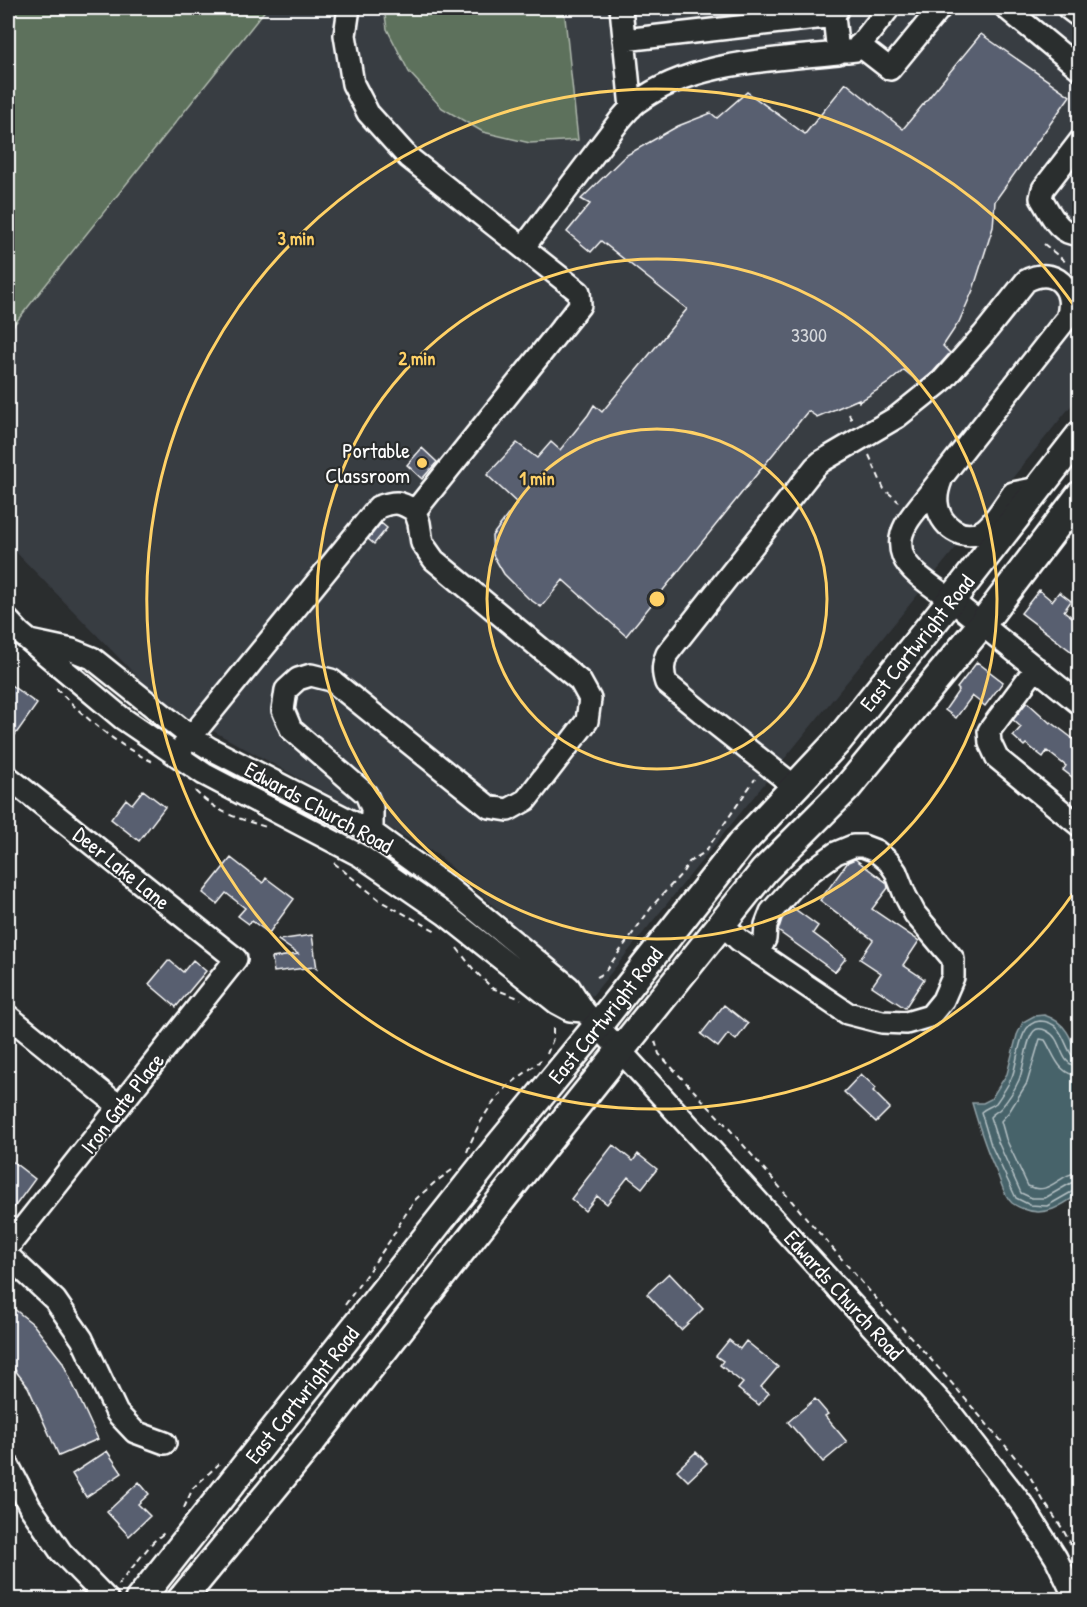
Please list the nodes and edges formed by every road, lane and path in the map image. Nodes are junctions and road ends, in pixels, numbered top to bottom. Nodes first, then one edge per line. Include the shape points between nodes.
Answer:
1 (349, 8) edge
2 (621, 8) edge
3 (889, 8) edge
4 (940, 8) edge
5 (1006, 8) edge
6 (1068, 8) edge
7 (836, 12) edge
8 (1080, 17) edge
9 (624, 40) junction
10 (859, 45) junction
11 (838, 53) junction
12 (1080, 69) edge
13 (631, 108) junction
14 (1080, 141) edge
15 (1056, 171) junction
16 (1080, 171) edge
17 (1080, 234) edge
18 (1044, 244) dead end
19 (523, 248) junction
20 (1071, 267) dead end
21 (849, 414) dead end
22 (1080, 435) edge
23 (861, 438) junction
24 (942, 477) junction
25 (1038, 488) junction
26 (1080, 495) edge
27 (415, 511) junction
28 (913, 514) junction
29 (951, 600) junction
30 (8, 620) edge
31 (982, 624) junction
32 (30, 641) junction
33 (1036, 668) junction
34 (55, 686) dead end
35 (1080, 704) edge
36 (191, 737) junction
37 (176, 755) junction
38 (156, 764) dead end
39 (768, 766) junction
40 (8, 777) edge
41 (190, 786) dead end
42 (794, 786) junction
43 (825, 810) junction
44 (1080, 826) edge
45 (268, 828) dead end
46 (372, 832) junction
47 (328, 858) dead end
48 (722, 924) junction
49 (441, 934) dead end
50 (457, 948) dead end
51 (758, 952) junction
52 (236, 959) joint
53 (597, 977) dead end
54 (526, 1001) dead end
55 (8, 1016) edge
56 (552, 1017) dead end
57 (592, 1018) junction
58 (553, 1024) junction
59 (557, 1027) dead end
60 (650, 1042) dead end
61 (621, 1050) junction
62 (119, 1106) junction
63 (466, 1154) dead end
64 (454, 1168) dead end
65 (8, 1247) edge
66 (8, 1256) edge
67 (342, 1310) dead end
68 (165, 1443) dead end
69 (222, 1461) dead end
70 (8, 1465) edge
71 (1034, 1503) junction
72 (183, 1510) dead end
73 (166, 1532) dead end
74 (1080, 1561) edge
75 (108, 1599) edge
76 (139, 1599) edge
77 (180, 1599) edge
78 (1076, 1599) edge

1 - 19 street via 345,35 353,84 368,113 408,157
2 - 9 street
3 - 10 street
4 - 10 street via 890,69
5 - 12 street
6 - 8 street
7 - 9 street
7 - 11 street
9 - 13 street
10 - 11 street via 856,50
11 - 13 street via 721,67 681,79
13 - 19 street
14 - 15 street
15 - 16 street
15 - 17 street via 1041,198 1058,225 1066,232
18 - 20 path
19 - 27 street via 579,292 580,305
21 - 23 path
22 - 25 main road, East Cartwright Road
23 - 24 street via 897,417 942,381 1026,281 1046,275 1058,280 1068,291 1071,307 1067,318
23 - 28 path via 884,489
23 - 39 street via 815,467 663,663 666,683
24 - 25 street via 937,491 938,511 951,529 969,535 986,529 1013,493
24 - 28 street
25 - 29 main road, East Cartwright Road
26 - 31 main road, East Cartwright Road
27 - 36 street via 403,503 378,507
27 - 46 street via 422,543 434,560 580,681 590,699 587,721 526,800 508,810 489,807 331,680 311,675 298,679 286,690 283,710 291,729 366,794 372,808
28 - 29 street via 900,542 903,558
29 - 31 street
29 - 42 main road, East Cartwright Road via 837,741
30 - 32 street, Edwards Church Road
31 - 33 street
31 - 43 main road, East Cartwright Road
32 - 36 street, Edwards Church Road via 92,658
32 - 37 street, Edwards Church Road via 122,718
33 - 35 street
33 - 44 street via 989,731 990,743 996,759
34 - 38 path via 89,720
36 - 37 street
36 - 46 street, Edwards Church Road
37 - 57 street, Edwards Church Road via 204,774 361,856 445,914 557,1003
39 - 42 street
39 - 53 path via 756,777 705,852 689,862
40 - 52 street, Deer Lake Lane
41 - 45 path via 210,805 230,816
42 - 43 main road
42 - 57 main road, East Cartwright Road
43 - 48 main road, East Cartwright Road via 764,871
46 - 57 street, Edwards Church Road via 569,987
47 - 49 path via 382,902
48 - 51 street
48 - 61 main road, East Cartwright Road
50 - 54 path via 492,988
51 - 51 street via 847,1013 882,1022 906,1023 930,1016 943,1000 952,977 952,959 915,914 890,862 863,846 836,853 792,888 771,912
52 - 62 street, Iron Gate Place
55 - 62 street
56 - 58 path
57 - 61 street, Edwards Church Road
57 - 76 main road, East Cartwright Road via 498,1147
58 - 59 path
58 - 63 path via 553,1040 546,1056 492,1104 476,1128
60 - 71 path via 654,1040 659,1054 726,1125 1028,1473
61 - 71 street, Edwards Church Road
61 - 77 main road, East Cartwright Road via 312,1441
62 - 65 street, Iron Gate Place
64 - 67 path via 416,1199
66 - 68 street via 56,1300 82,1339 117,1413 135,1432
69 - 72 path via 193,1488
70 - 75 street via 30,1507 61,1552
71 - 74 path via 1062,1528
71 - 78 street, Edwards Church Road
73 - 75 path via 153,1542

